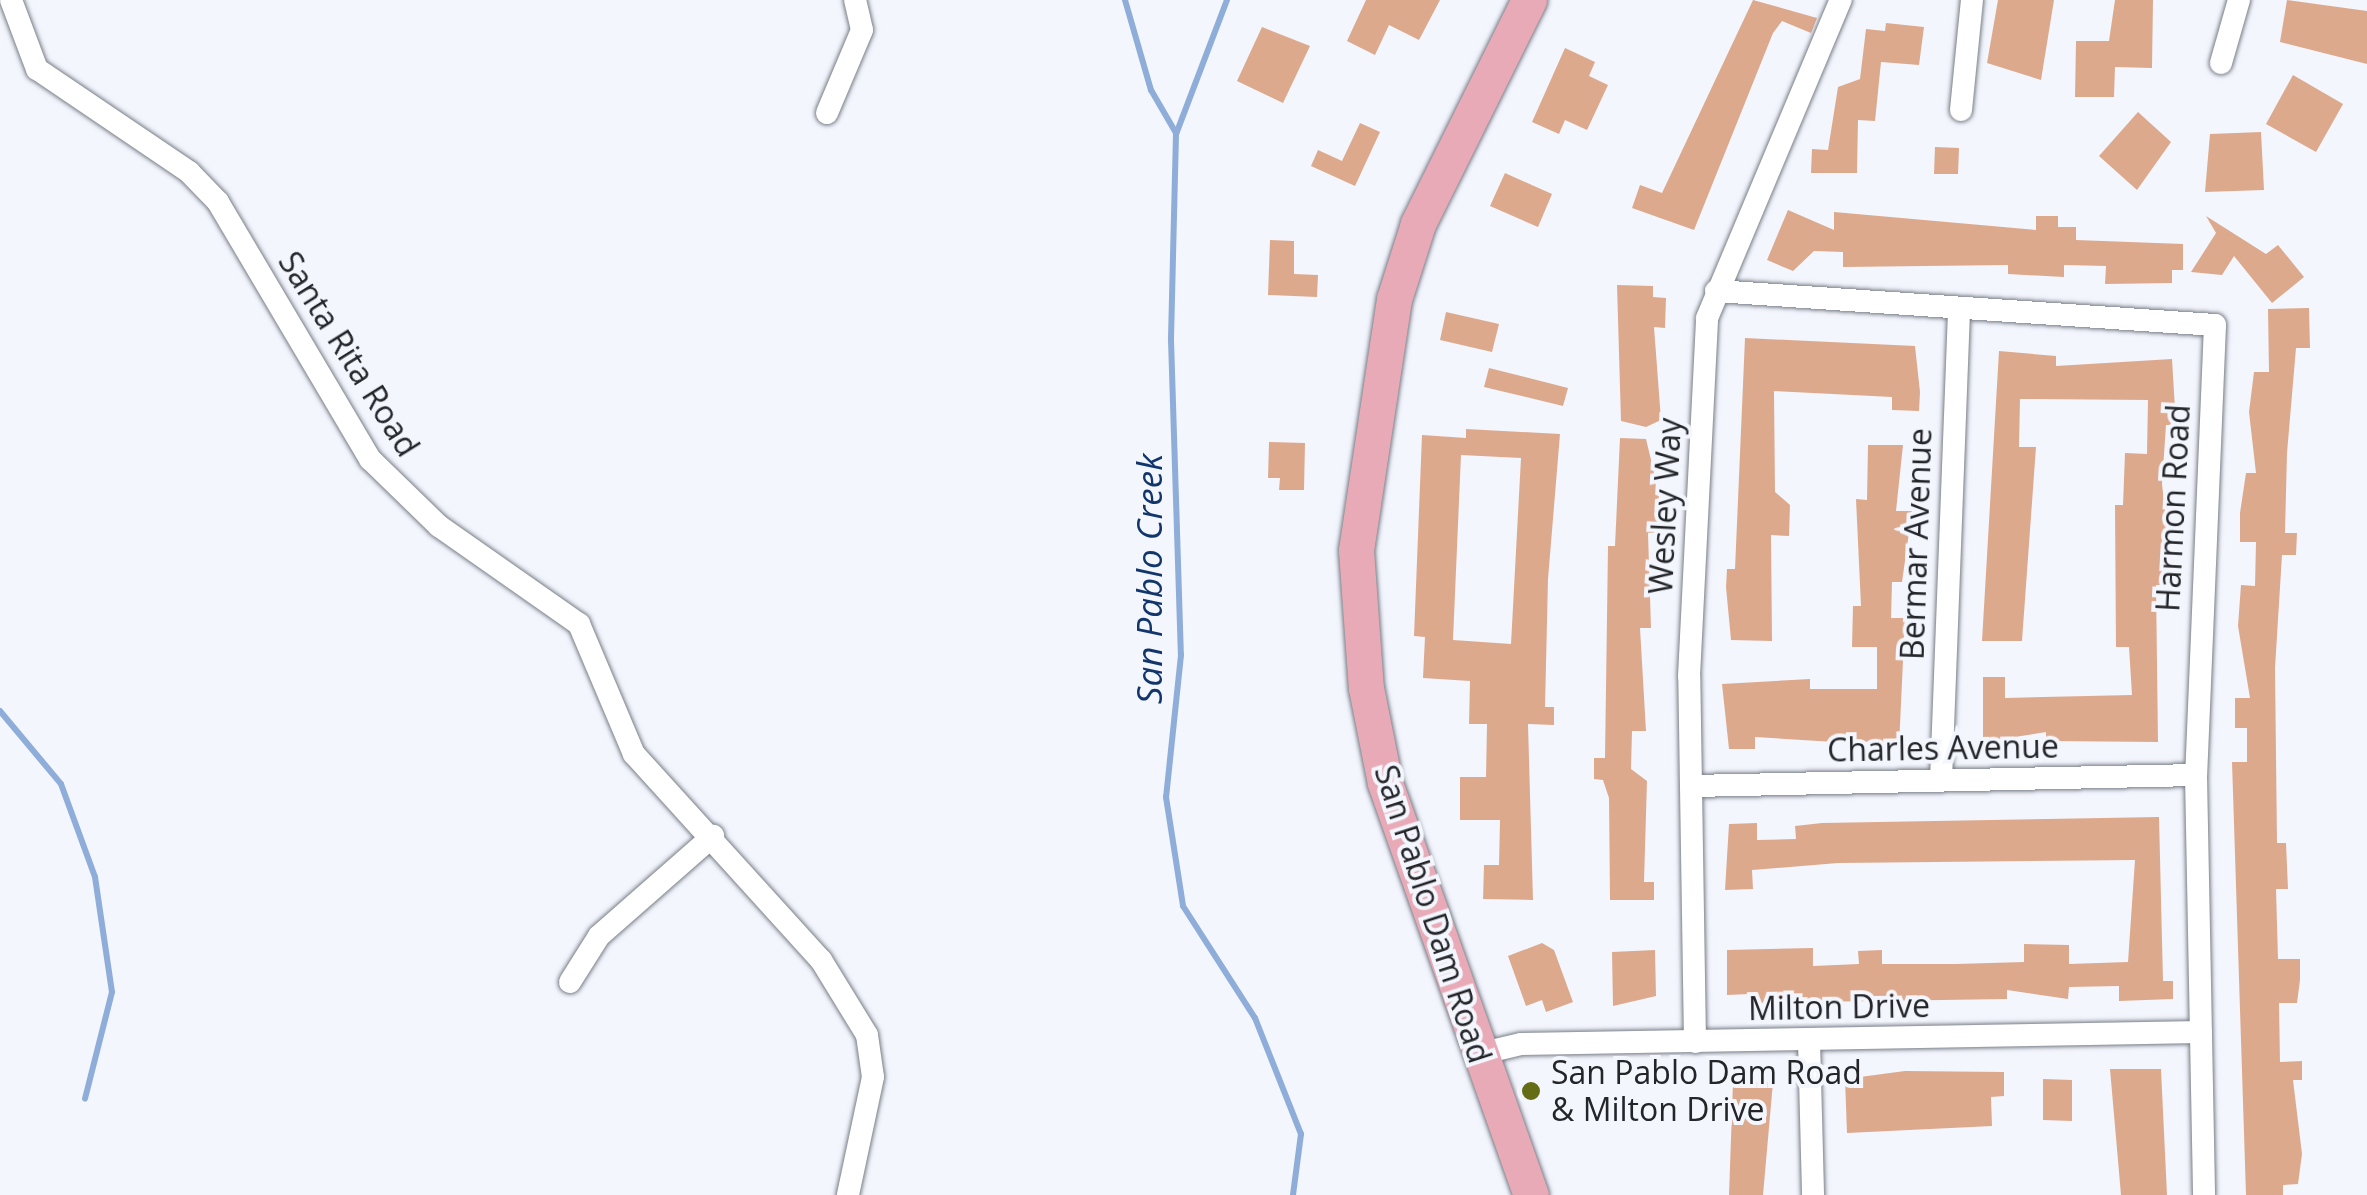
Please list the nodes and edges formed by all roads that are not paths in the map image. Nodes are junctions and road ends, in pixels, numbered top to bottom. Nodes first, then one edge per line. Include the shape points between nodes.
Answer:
1 (11, 0) edge
2 (856, 0) edge
3 (1529, 0) edge
4 (1841, 0) edge
5 (1972, 0) edge
6 (2239, 0) edge
7 (2221, 63) dead end
8 (1960, 110) dead end
9 (827, 113) dead end
10 (1716, 291) junction
11 (1959, 312) junction
12 (2196, 776) junction
13 (1942, 780) junction
14 (1692, 786) junction
15 (713, 836) junction
16 (570, 982) dead end
17 (2201, 1032) junction
18 (1810, 1040) junction
19 (1694, 1042) junction
20 (1479, 1054) junction
21 (848, 1195) edge
22 (1531, 1195) edge
23 (1813, 1195) edge
24 (2204, 1195) edge

1 - 15 street, Santa Rita Road via 37,69 189,172 218,202 370,459 439,526 579,624 634,754
2 - 9 street via 862,30
3 - 20 main road, San Pablo Dam Road via 1418,224 1394,299 1356,550 1366,688 1385,782
4 - 10 street, Wesley Way
5 - 8 street
6 - 7 street
10 - 11 street, Harmon Road
10 - 14 street, Wesley Way via 1694,564
11 - 12 street, Harmon Road via 2216,325
11 - 13 street, Bermar Avenue
12 - 13 street, Charles Avenue
12 - 17 street, Harmon Road
13 - 14 street, Charles Avenue
14 - 19 street, Wesley Way
15 - 16 street via 599,936
15 - 21 street, Santa Rita Road via 821,960 867,1035 868,1118
17 - 18 street, Milton Drive
17 - 24 street, Harmon Road
18 - 19 street, Milton Drive
18 - 23 street
19 - 20 street, Milton Drive via 1520,1044
20 - 22 main road, San Pablo Dam Road

